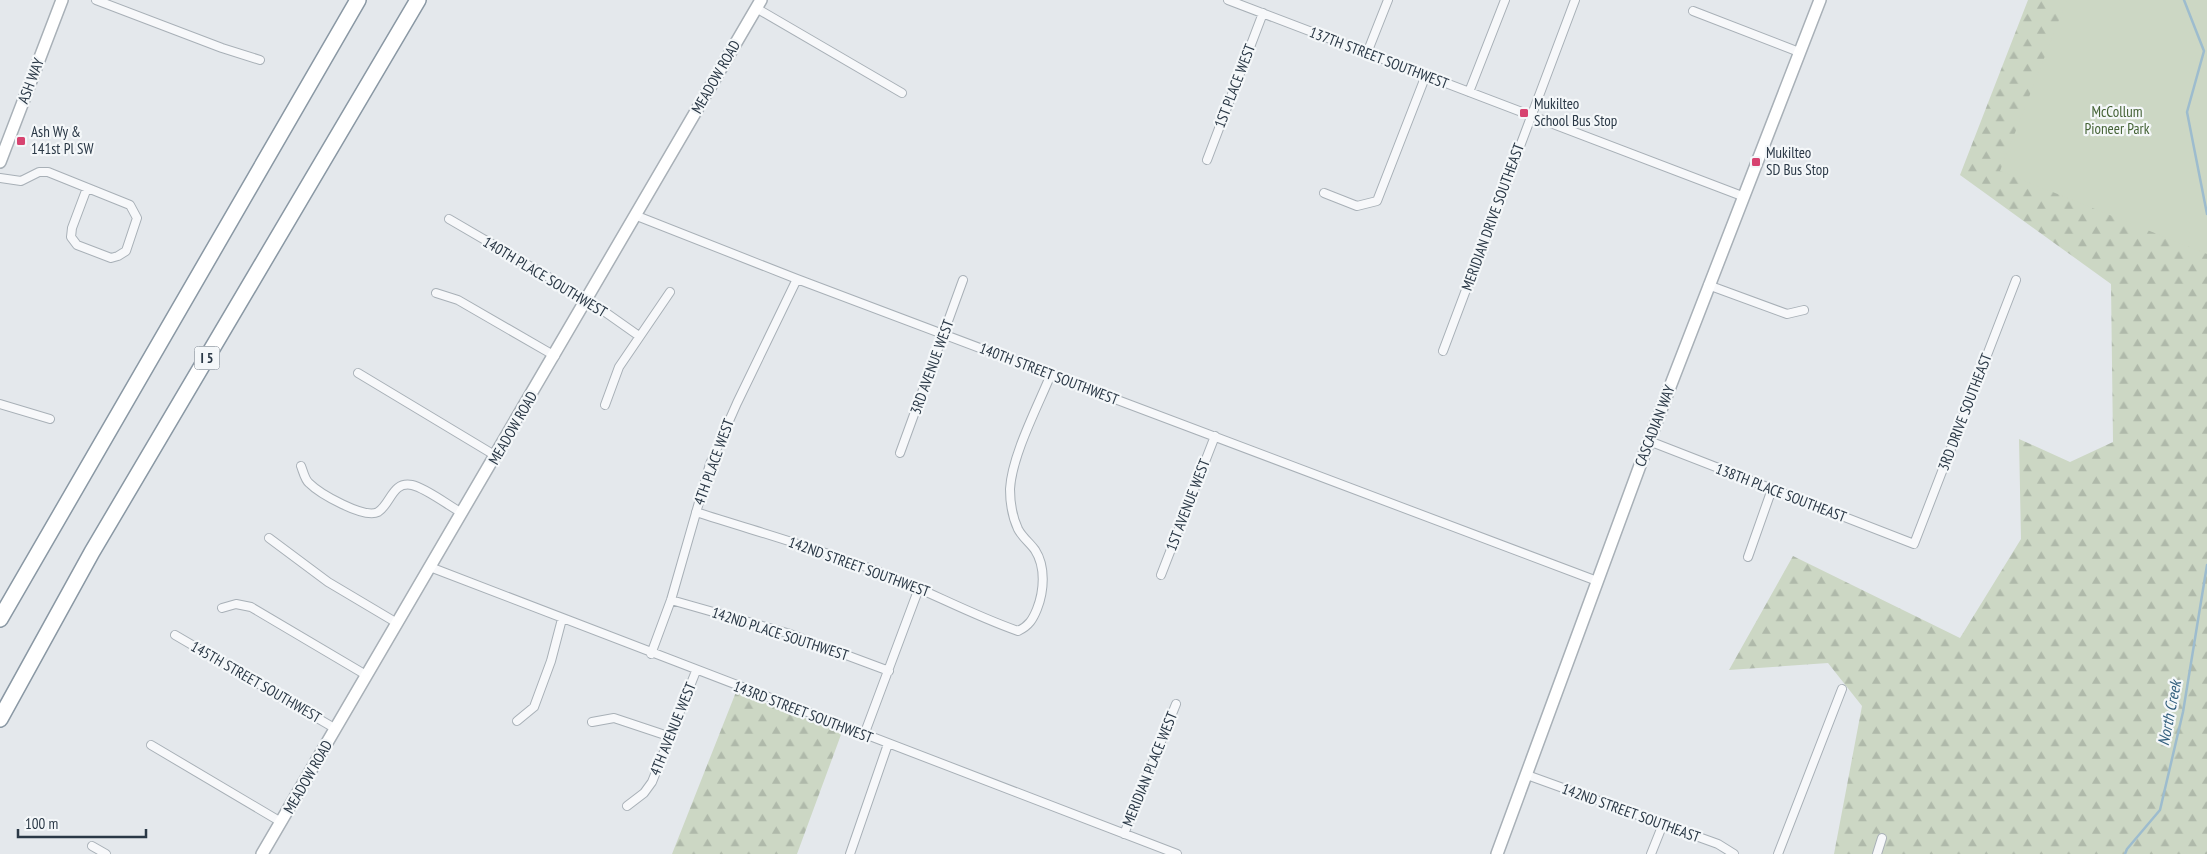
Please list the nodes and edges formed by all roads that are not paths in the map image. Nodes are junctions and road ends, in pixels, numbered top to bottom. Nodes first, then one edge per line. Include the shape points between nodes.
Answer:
1 (62, 0) edge
2 (96, 0) edge
3 (358, 0) edge
4 (418, 0) edge
5 (1228, 0) edge
6 (1388, 0) edge
7 (1505, 0) edge
8 (1575, 0) edge
9 (1820, 0) edge
10 (759, 4) edge
11 (1692, 11) dead end
12 (1263, 13) junction
13 (1799, 52) junction
14 (1368, 53) junction
15 (260, 60) dead end
16 (1426, 76) junction
17 (1469, 92) junction
18 (902, 93) dead end
19 (1530, 116) junction
20 (1207, 160) dead end
21 (0, 162) edge
22 (0, 178) edge
23 (87, 188) junction
24 (1324, 193) dead end
25 (1742, 196) junction
26 (637, 216) junction
27 (449, 219) dead end
28 (797, 279) junction
29 (963, 280) dead end
30 (2016, 280) dead end
31 (1708, 285) junction
32 (436, 292) dead end
33 (670, 292) dead end
34 (588, 300) junction
35 (1804, 310) dead end
36 (944, 335) junction
37 (640, 336) junction
38 (1443, 351) dead end
39 (555, 356) junction
40 (358, 373) dead end
41 (1050, 374) junction
42 (0, 404) edge
43 (605, 405) dead end
44 (50, 419) dead end
45 (1215, 436) junction
46 (1648, 441) junction
47 (900, 454) dead end
48 (496, 456) junction
49 (301, 466) dead end
50 (1772, 489) junction
51 (696, 512) junction
52 (462, 513) junction
53 (269, 538) dead end
54 (1914, 544) joint
55 (1748, 556) dead end
56 (430, 567) junction
57 (1161, 575) dead end
58 (1597, 581) junction
59 (919, 588) junction
60 (671, 600) junction
61 (222, 608) dead end
62 (0, 619) edge
63 (562, 619) junction
64 (397, 623) junction
65 (175, 635) dead end
66 (651, 654) junction
67 (696, 671) junction
68 (888, 671) junction
69 (366, 675) junction
70 (1842, 690) dead end
71 (1176, 704) dead end
72 (0, 719) edge
73 (516, 721) dead end
74 (592, 722) dead end
75 (336, 729) junction
76 (864, 735) junction
77 (670, 737) junction
78 (888, 744) junction
79 (151, 745) dead end
80 (1527, 775) junction
81 (626, 806) dead end
82 (281, 822) junction
83 (1663, 824) junction
84 (1124, 834) junction
85 (1882, 838) dead end
86 (92, 846) dead end
87 (106, 854) edge
88 (262, 854) edge
89 (850, 854) edge
90 (1177, 854) edge
91 (1497, 854) edge
92 (1652, 854) edge
93 (1734, 854) edge
94 (1778, 854) edge
95 (1877, 854) edge

1 - 21 street, ASH WAY
2 - 15 street
3 - 62 highway
4 - 72 highway, I 5 via 92,552
5 - 12 street, 137TH STREET SOUTHWEST
6 - 14 street
7 - 17 street
8 - 19 street, MERIDIAN DRIVE SOUTHEAST
9 - 13 street, CASCADIAN WAY
10 - 18 street
10 - 26 street, MEADOW ROAD
11 - 13 street
12 - 14 street, 137TH STREET SOUTHWEST
12 - 20 street, 1ST PLACE WEST
13 - 25 street, CASCADIAN WAY
14 - 16 street, 137TH STREET SOUTHWEST
16 - 17 street, 137TH STREET SOUTHWEST
16 - 24 street via 1377,201 1357,206
17 - 19 street, 137TH STREET SOUTHWEST
19 - 25 street, 137TH STREET SOUTHWEST
19 - 38 street, MERIDIAN DRIVE SOUTHEAST
22 - 23 street via 21,181 39,172 48,172
23 - 23 street via 72,228 72,237 77,245 110,258 118,256 126,251 137,218 135,211 130,205
25 - 31 street, CASCADIAN WAY
26 - 28 street, 140TH STREET SOUTHWEST
26 - 34 street, MEADOW ROAD
27 - 34 street, 140TH PLACE SOUTHWEST
28 - 36 street, 140TH STREET SOUTHWEST
28 - 51 street, 4TH PLACE WEST via 710,464
29 - 36 street, 3RD AVENUE WEST
30 - 54 street, 3RD DRIVE SOUTHEAST
31 - 35 street via 1787,314
31 - 46 street, CASCADIAN WAY
32 - 39 street via 458,300
33 - 37 street
34 - 37 street, 140TH PLACE SOUTHWEST
34 - 39 street, MEADOW ROAD
36 - 41 street, 140TH STREET SOUTHWEST
36 - 47 street, 3RD AVENUE WEST
37 - 43 street via 619,367
39 - 48 street, MEADOW ROAD
40 - 48 street
41 - 45 street, 140TH STREET SOUTHWEST
41 - 59 street, 142ND STREET SOUTHWEST via 1013,468 1010,486 1010,505 1019,530 1036,551 1043,576 1042,596 1033,618 1026,628 1018,631
42 - 44 street
45 - 57 street, 1ST AVENUE WEST
45 - 58 street, 140TH STREET SOUTHWEST
46 - 50 street, 138TH PLACE SOUTHEAST
46 - 58 street, CASCADIAN WAY
48 - 52 street, MEADOW ROAD
49 - 52 street via 308,483 357,512 368,514 378,511 395,489 412,485
50 - 54 street, 138TH PLACE SOUTHEAST
50 - 55 street
51 - 59 street, 142ND STREET SOUTHWEST via 872,569
51 - 60 street, 4TH PLACE WEST
52 - 56 street, MEADOW ROAD
53 - 64 street via 328,582
56 - 63 street, 143RD STREET SOUTHWEST
56 - 64 street, MEADOW ROAD
58 - 80 street, CASCADIAN WAY
59 - 68 street
60 - 66 street, 4TH PLACE WEST
60 - 68 street, 142ND PLACE SOUTHWEST via 787,633
61 - 69 street via 236,604 251,607
63 - 66 street, 143RD STREET SOUTHWEST
63 - 73 street via 534,706
64 - 69 street, MEADOW ROAD
65 - 75 street, 145TH STREET SOUTHWEST
66 - 67 street, 143RD STREET SOUTHWEST
67 - 76 street, 143RD STREET SOUTHWEST
67 - 77 street, 4TH AVENUE WEST
68 - 76 street
69 - 75 street, MEADOW ROAD
70 - 94 street
71 - 84 street, MERIDIAN PLACE WEST
74 - 77 street via 614,718
75 - 82 street, MEADOW ROAD
76 - 78 street, 143RD STREET SOUTHWEST
77 - 81 street, 4TH AVENUE WEST via 652,782 644,793
78 - 84 street, 143RD STREET SOUTHWEST
78 - 89 street
79 - 82 street
80 - 83 street, 142ND STREET SOUTHEAST
80 - 91 street, CASCADIAN WAY
82 - 88 street, MEADOW ROAD
83 - 92 street
83 - 93 street, 142ND STREET SOUTHEAST via 1718,844
84 - 90 street, 143RD STREET SOUTHWEST
85 - 95 street
86 - 87 street

